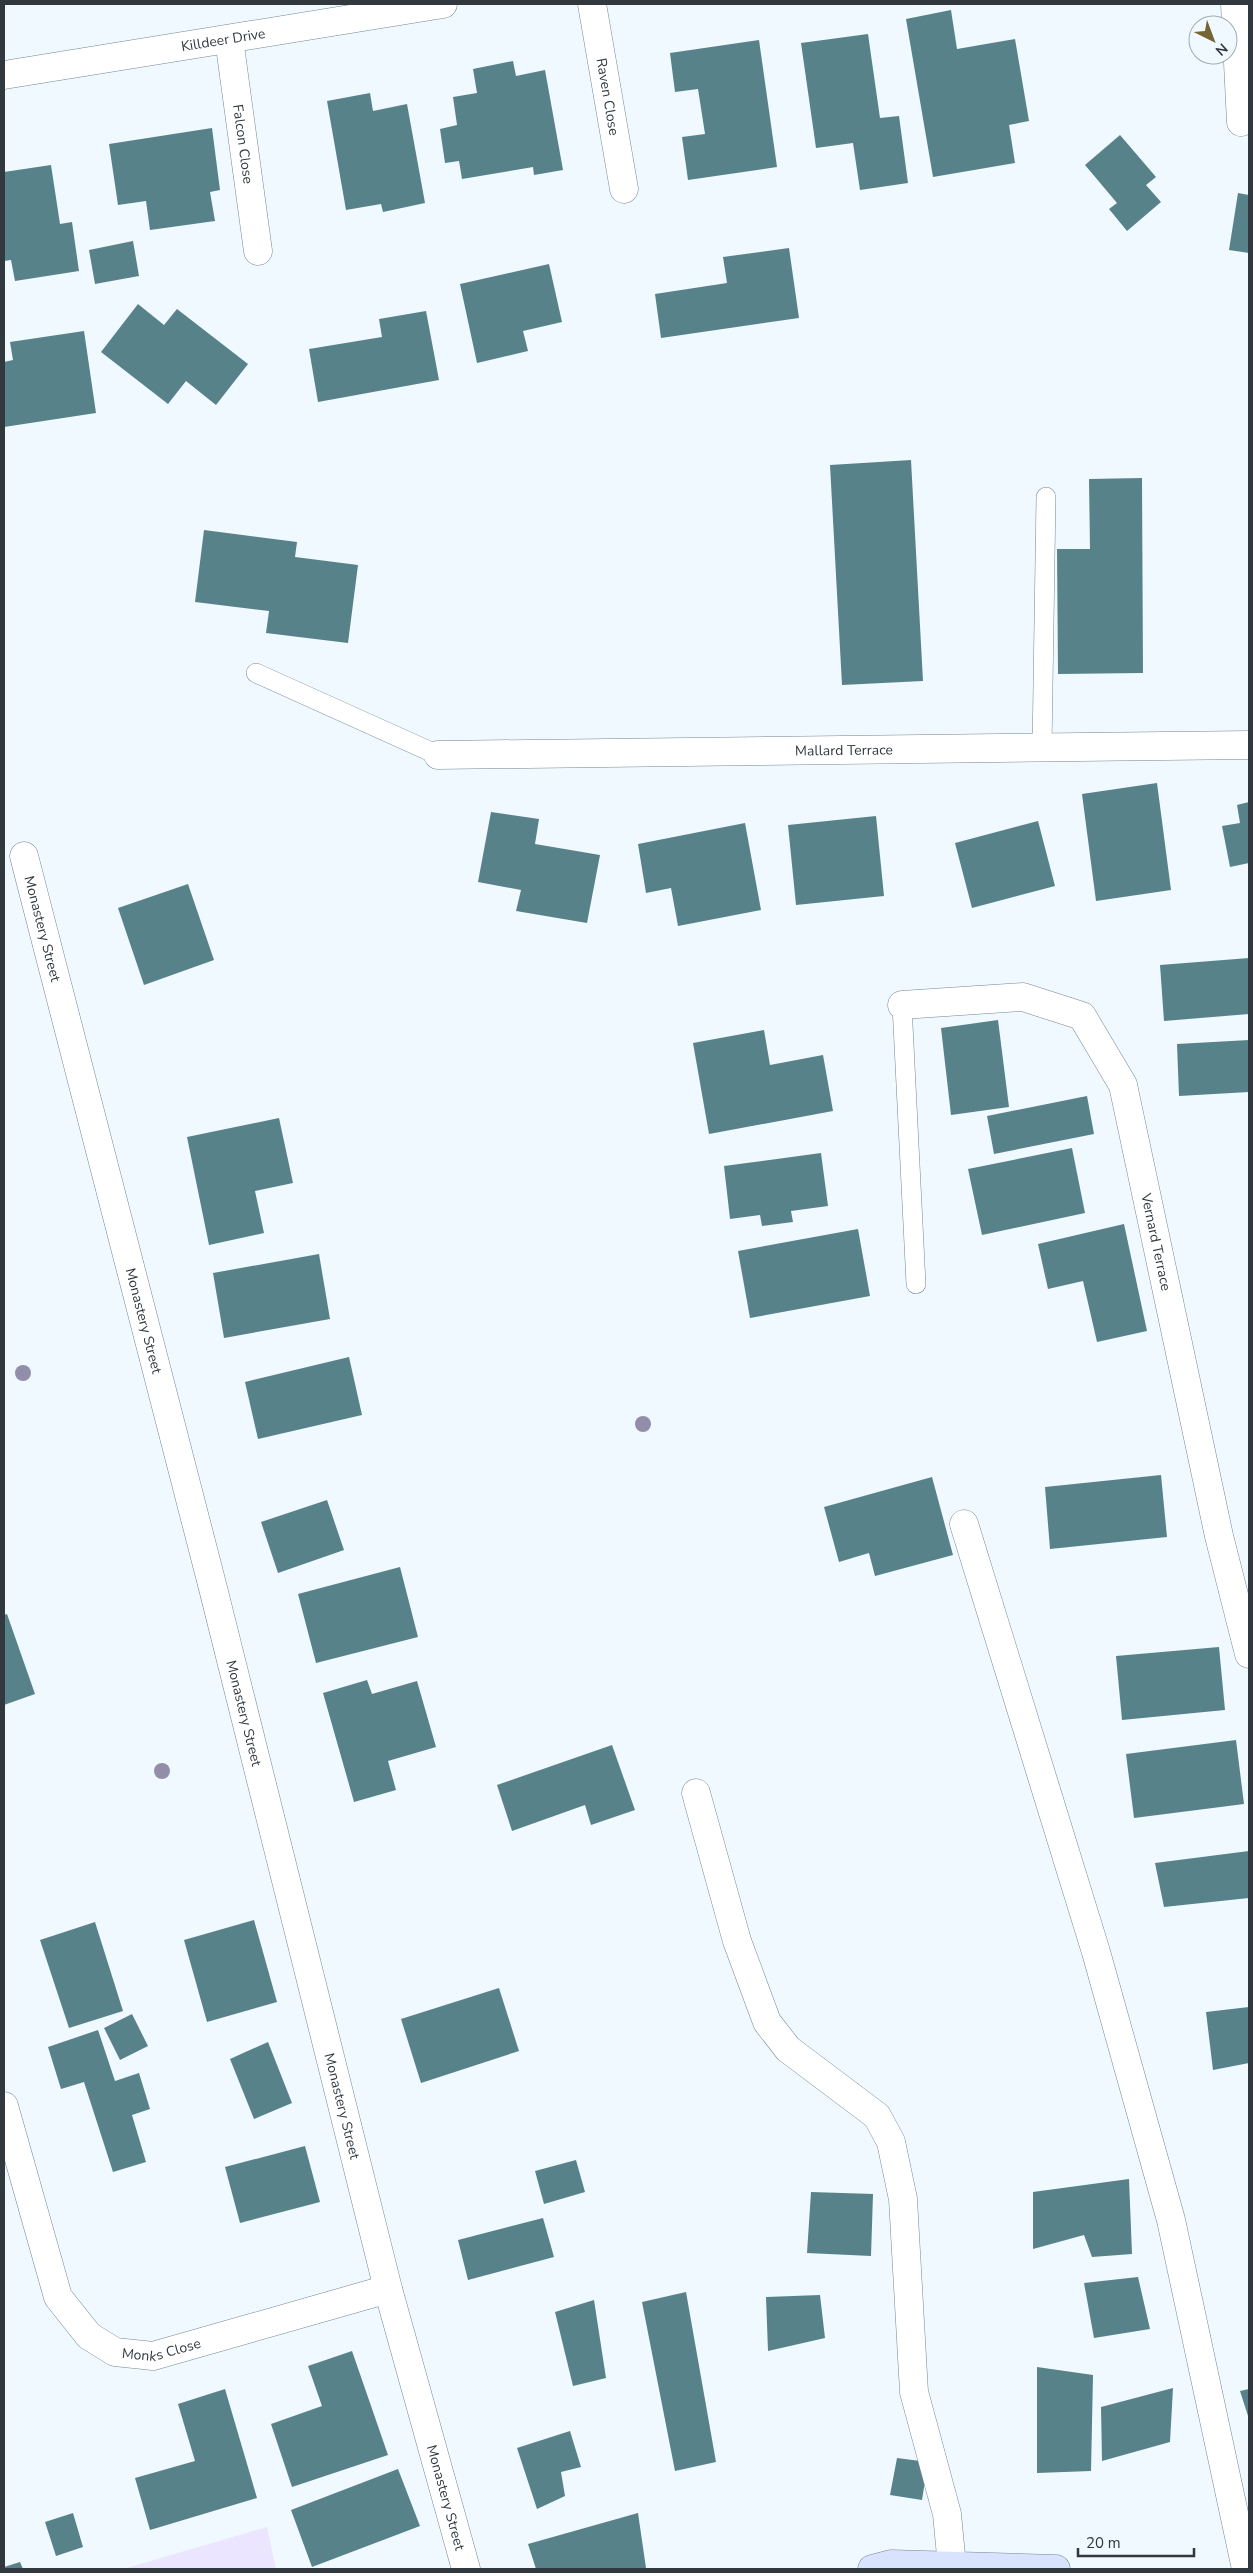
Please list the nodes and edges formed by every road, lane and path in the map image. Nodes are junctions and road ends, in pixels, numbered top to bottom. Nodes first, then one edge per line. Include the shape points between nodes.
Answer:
1 (443, 4) edge
2 (592, 4) edge
3 (1235, 4) edge
4 (229, 38) junction
5 (4, 75) edge
6 (1241, 122) dead end
7 (624, 188) dead end
8 (258, 251) dead end
9 (1046, 497) dead end
10 (256, 673) dead end
11 (1249, 745) edge
12 (1042, 748) junction
13 (438, 755) joint
14 (24, 856) dead end
15 (902, 1005) joint
16 (916, 1284) dead end
17 (964, 1524) dead end
18 (1249, 1654) edge
19 (696, 1793) dead end
20 (4, 2106) edge
21 (388, 2289) junction
22 (952, 2566) junction
23 (466, 2569) edge
24 (872, 2569) edge
25 (1056, 2569) edge
26 (1246, 2569) edge

1 - 4 street, Killdeer Drive
2 - 7 street, Raven Close
3 - 6 street
4 - 5 street, Killdeer Drive
4 - 8 street, Falcon Close
9 - 12 lane
10 - 13 lane
11 - 12 street, Mallard Terrace
12 - 13 street, Mallard Terrace
14 - 21 street, Monastery Street
15 - 16 lane
15 - 18 street, Vernard Terrace via 1023,997 1082,1016 1123,1085 1219,1536
17 - 26 street via 1096,1952 1171,2220
19 - 22 street via 737,1941 767,2022 788,2049 877,2116 892,2142 903,2199 914,2392 947,2514
20 - 21 street, Monks Close via 58,2297 89,2336 115,2352 153,2356
21 - 23 street, Monastery Street
22 - 24 main road via 891,2564
22 - 25 main road

